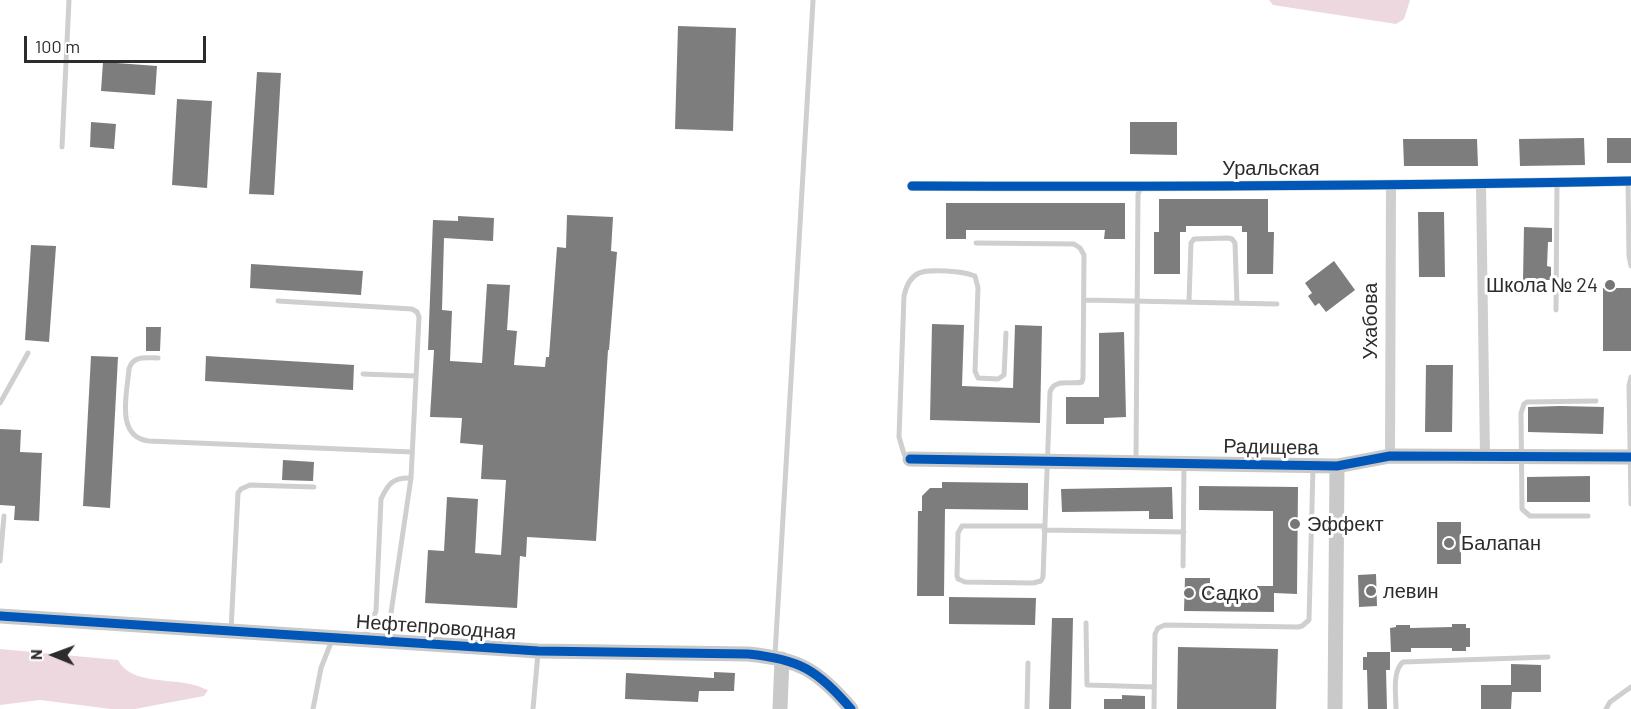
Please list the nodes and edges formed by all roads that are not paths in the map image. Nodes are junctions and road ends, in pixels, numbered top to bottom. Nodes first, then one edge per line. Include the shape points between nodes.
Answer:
1 (69, 0) edge
2 (813, 1) edge
3 (62, 147) dead end
4 (1629, 181) edge
5 (1557, 182) junction
6 (1481, 184) junction
7 (912, 186) dead end
8 (1392, 186) junction
9 (1140, 187) junction
10 (976, 243) dead end
11 (1631, 266) edge
12 (1084, 300) junction
13 (1137, 300) junction
14 (278, 301) dead end
15 (1190, 302) junction
16 (1237, 303) junction
17 (1277, 304) dead end
18 (1556, 310) dead end
19 (1006, 333) dead end
20 (28, 353) dead end
21 (158, 358) dead end
22 (363, 374) dead end
23 (416, 376) junction
24 (1631, 376) edge
25 (1596, 401) dead end
26 (0, 403) edge
27 (412, 452) junction
28 (1390, 456) junction
29 (1485, 456) junction
30 (1520, 456) junction
31 (1630, 457) edge
32 (910, 459) joint
33 (1047, 461) junction
34 (1136, 462) junction
35 (1184, 463) junction
36 (1313, 466) junction
37 (1337, 466) junction
38 (411, 478) junction
39 (314, 487) dead end
40 (1631, 504) edge
41 (3, 516) dead end
42 (1588, 516) dead end
43 (1044, 528) junction
44 (1184, 532) junction
45 (0, 561) edge
46 (1183, 566) dead end
47 (0, 616) edge
48 (1086, 623) dead end
49 (231, 632) junction
50 (332, 638) junction
51 (363, 640) junction
52 (387, 642) junction
53 (538, 651) junction
54 (1548, 657) dead end
55 (779, 658) junction
56 (1028, 663) dead end
57 (1154, 687) junction
58 (1631, 687) edge
59 (313, 709) edge
60 (533, 709) edge
61 (780, 709) edge
62 (851, 709) edge
63 (1027, 709) edge
64 (1154, 709) edge
65 (1335, 709) edge
66 (1396, 709) edge
67 (1606, 709) edge

1 - 3 lane
2 - 55 lane
4 - 5 street, Уральская
4 - 11 lane
5 - 6 street, Уральская
5 - 18 lane
6 - 8 street, Уральская
6 - 29 street
7 - 9 street, Уральская
8 - 9 street, Уральская
8 - 28 street, Ухабова
9 - 13 lane
10 - 12 lane via 1077,245 1084,255
12 - 13 lane
12 - 33 lane via 1083,378 1082,382 1056,383 1051,387
13 - 15 lane
13 - 34 lane
14 - 23 lane via 412,309 418,317
15 - 16 lane
15 - 16 lane via 1191,243 1194,239 1227,238 1235,243
16 - 17 lane
19 - 32 lane via 1005,375 998,380 978,378 975,276 925,270 910,280 904,296 898,437 903,454
20 - 26 lane
21 - 27 lane via 136,359 129,369 126,422 136,438
22 - 23 lane
23 - 27 lane
24 - 31 lane
25 - 30 lane via 1524,404
27 - 38 lane
28 - 29 street, Радищева
28 - 37 street, Радищева
29 - 30 street, Радищева
30 - 31 street, Радищева
30 - 42 lane via 1521,502 1525,513
31 - 40 lane
32 - 33 street, Радищева
33 - 34 street, Радищева
33 - 43 lane
34 - 35 street, Радищева
35 - 36 street, Радищева
35 - 44 lane
36 - 37 street, Радищева
36 - 57 lane via 1309,620 1298,627 1162,626 1155,634
37 - 65 street
38 - 51 lane via 398,477 388,485 381,499 376,611
38 - 52 lane
39 - 49 lane via 250,485 238,494
41 - 45 lane
43 - 43 lane via 962,526 958,532 958,579 1041,581
43 - 44 lane
44 - 46 lane
47 - 49 street, Нефтепроводная
48 - 57 lane via 1087,685
49 - 50 street, Нефтепроводная
50 - 51 street, Нефтепроводная
50 - 59 lane
51 - 52 street, Нефтепроводная
52 - 53 street, Нефтепроводная
53 - 55 street, Нефтепроводная
53 - 60 lane
54 - 66 lane via 1403,662 1396,674
55 - 61 street
55 - 62 street, Нефтепроводная via 824,680
56 - 63 lane
57 - 64 lane
58 - 67 lane

